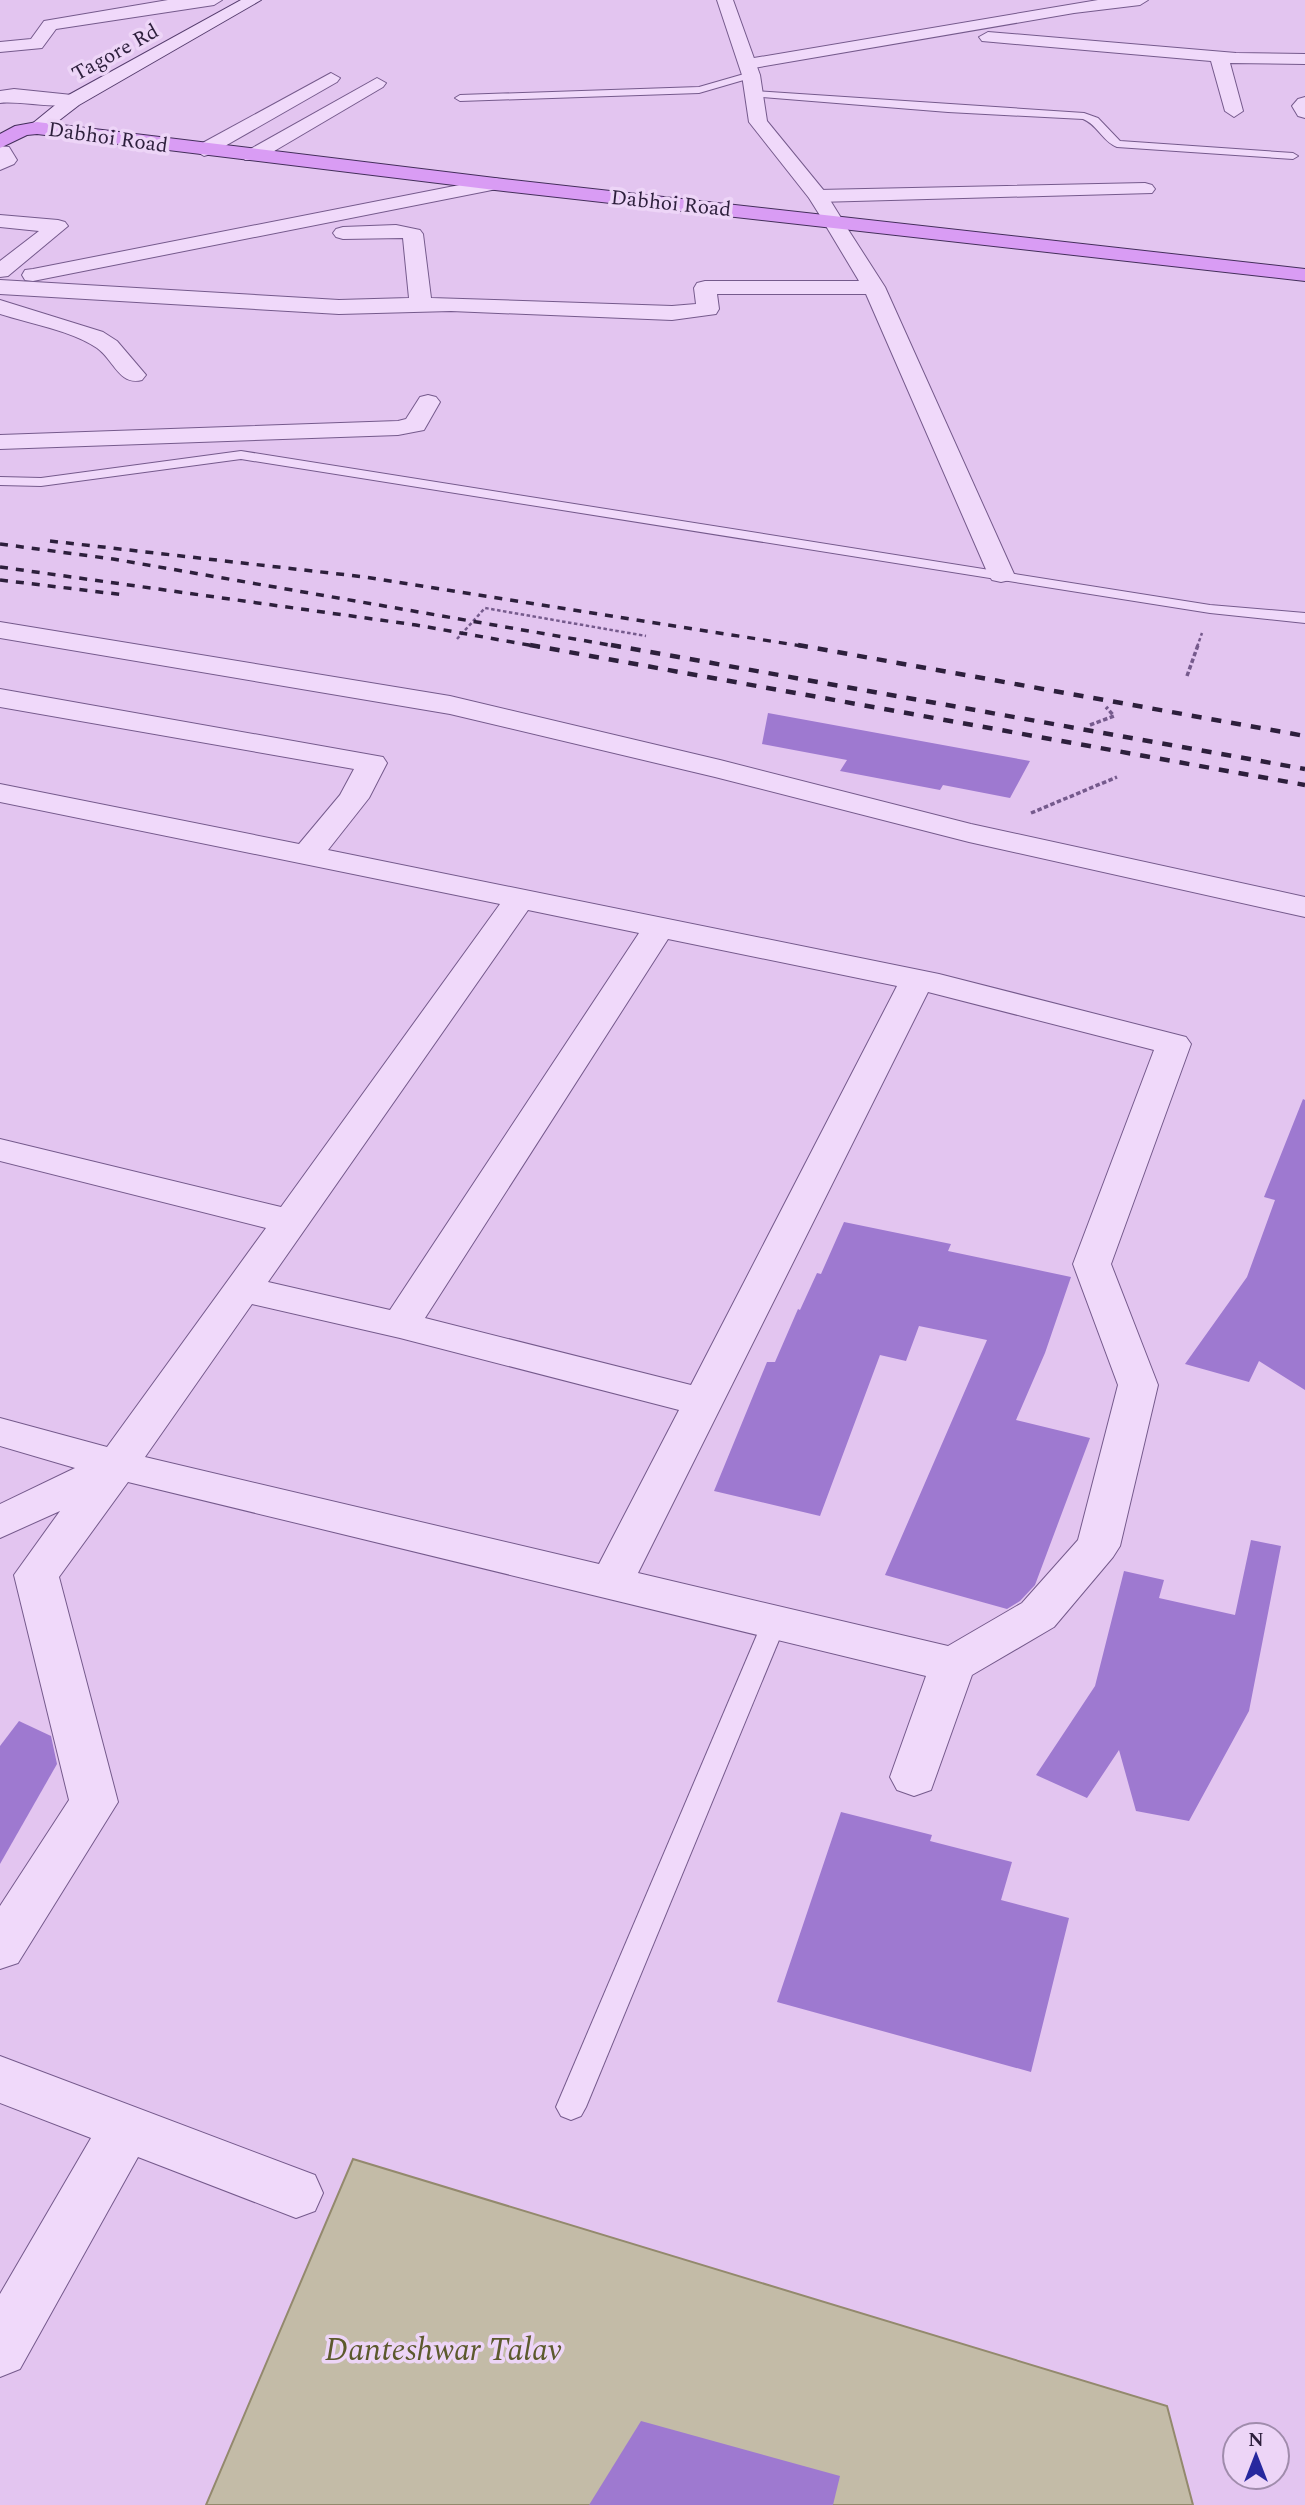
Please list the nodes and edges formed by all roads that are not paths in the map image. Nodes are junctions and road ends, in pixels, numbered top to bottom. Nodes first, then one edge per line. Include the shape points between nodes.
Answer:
1 (214, 0) edge
2 (253, 0) edge
3 (725, 0) edge
4 (1140, 0) edge
5 (1067, 4) edge
6 (86, 19) junction
7 (199, 32) junction
8 (934, 33) junction
9 (0, 47) edge
10 (1219, 57) junction
11 (1305, 59) edge
12 (331, 78) dead end
13 (751, 78) junction
14 (377, 83) dead end
15 (0, 97) edge
16 (460, 98) dead end
17 (72, 102) junction
18 (1305, 103) edge
19 (1234, 111) dead end
20 (1305, 112) edge
21 (37, 128) junction
22 (204, 150) junction
23 (0, 152) edge
24 (252, 156) junction
25 (1293, 156) dead end
26 (495, 184) junction
27 (1145, 189) dead end
28 (818, 196) junction
29 (833, 220) junction
30 (0, 221) edge
31 (225, 237) junction
32 (0, 271) edge
33 (1305, 275) edge
34 (0, 284) edge
35 (874, 287) junction
36 (421, 304) junction
37 (0, 307) edge
38 (134, 375) dead end
39 (428, 402) dead end
40 (0, 442) edge
41 (0, 481) edge
42 (1001, 574) junction
43 (1305, 618) edge
44 (0, 630) edge
45 (0, 698) edge
46 (0, 793) edge
47 (307, 855) junction
48 (520, 899) junction
49 (1305, 907) edge
50 (659, 927) junction
51 (917, 980) junction
52 (0, 1150) edge
53 (291, 1222) junction
54 (243, 1289) junction
55 (400, 1325) junction
56 (703, 1402) junction
57 (0, 1432) edge
58 (117, 1465) junction
59 (0, 1522) edge
60 (611, 1584) junction
61 (774, 1623) junction
62 (953, 1665) junction
63 (914, 1777) dead end
64 (0, 1948) edge
65 (0, 2078) edge
66 (571, 2107) dead end
67 (126, 2127) junction
68 (296, 2193) dead end
69 (0, 2349) edge

1 - 6 street
2 - 7 street, Tagore Rd
3 - 13 street
4 - 5 street
5 - 8 street
6 - 7 street
6 - 9 street via 50,25 36,44
7 - 17 street, Tagore Rd
8 - 10 street
8 - 13 street
10 - 11 street
10 - 19 street
12 - 22 street
13 - 16 lane via 699,90
13 - 25 lane via 948,109 1084,116 1097,121 1117,144
13 - 28 street via 758,122
14 - 24 street
15 - 17 street
17 - 21 street, Tagore Rd
18 - 20 street via 1301,106
21 - 22 main road, Dabhoi Road
21 - 23 main road
22 - 24 main road, Dabhoi Road
24 - 26 main road, Dabhoi Road
26 - 29 main road, Dabhoi Road
26 - 31 street
27 - 28 street
28 - 29 street
29 - 33 main road, Dabhoi Road
29 - 35 street
30 - 32 street via 58,226
31 - 34 street
31 - 36 street via 413,234
34 - 36 street via 339,306
35 - 36 street via 705,288 708,309 672,313
35 - 42 street
37 - 38 street via 106,342
39 - 40 street via 415,425 398,428
41 - 42 lane via 41,482 241,455
42 - 43 lane via 1210,609
44 - 49 street via 450,705 978,834
45 - 47 street via 372,763 354,798
46 - 47 street
47 - 48 street
48 - 50 street
48 - 53 street
50 - 51 street
50 - 55 street
51 - 56 street
51 - 62 street via 1174,1044 1092,1264 1138,1385 1098,1545 1038,1615
52 - 53 street
53 - 54 street
54 - 55 street
54 - 58 street
55 - 56 street
56 - 60 street
57 - 58 street
58 - 59 street
58 - 60 street
58 - 64 street via 36,1575 94,1802
60 - 61 street
61 - 62 street
61 - 66 lane
62 - 63 street
65 - 67 street
67 - 68 street
67 - 69 street

